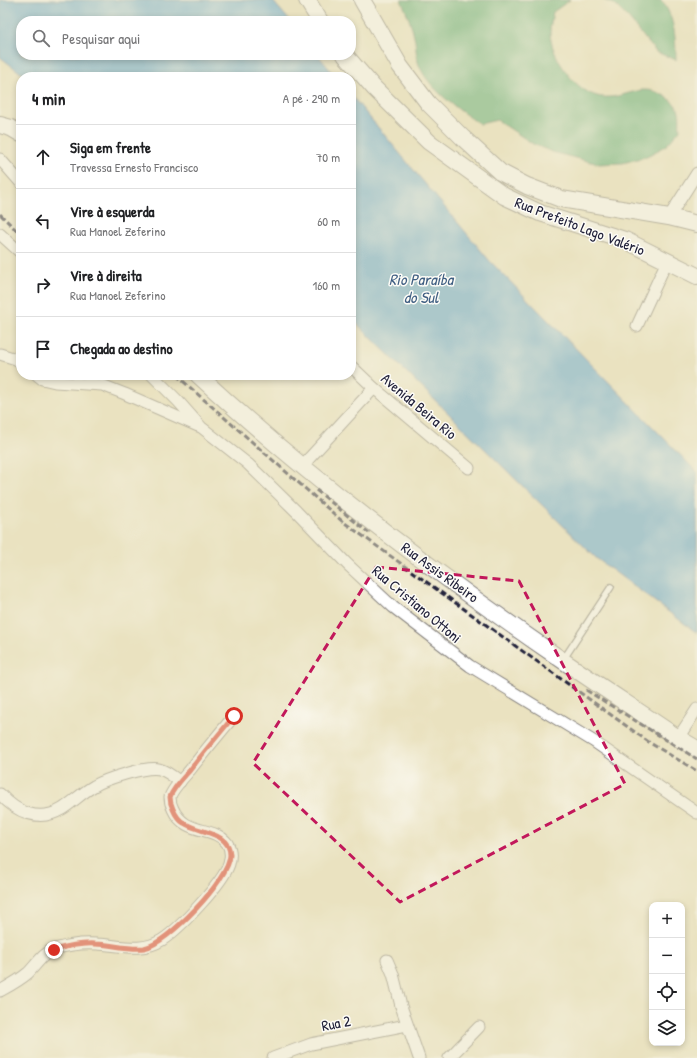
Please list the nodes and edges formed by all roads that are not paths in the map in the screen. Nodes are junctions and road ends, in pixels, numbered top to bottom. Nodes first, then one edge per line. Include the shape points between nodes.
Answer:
1 (307, 0) edge
2 (362, 0) edge
3 (317, 16) edge
4 (349, 60) edge
5 (0, 125) edge
6 (16, 131) edge
7 (0, 159) edge
8 (697, 173) edge
9 (16, 177) edge
10 (669, 217) junction
11 (697, 224) edge
12 (0, 234) edge
13 (16, 248) edge
14 (668, 261) junction
15 (697, 276) edge
16 (637, 326) dead end
17 (0, 354) edge
18 (16, 359) edge
19 (356, 371) edge
20 (46, 380) edge
21 (157, 380) edge
22 (203, 380) edge
23 (374, 388) junction
24 (201, 428) junction
25 (302, 466) junction
26 (469, 468) dead end
27 (610, 587) dead end
28 (563, 661) junction
29 (697, 709) edge
30 (234, 716) dead end
31 (678, 738) junction
32 (697, 749) edge
33 (180, 782) junction
34 (0, 794) edge
35 (697, 812) edge
36 (387, 960) dead end
37 (0, 991) edge
38 (407, 1025) junction
39 (479, 1027) dead end
40 (273, 1058) edge
41 (419, 1058) edge
42 (449, 1058) edge

1 - 3 street
2 - 10 street via 400,66 428,103 500,172 561,199
4 - 14 street, Rua Prefeito Lago Valério via 429,142 504,196 540,213 625,240
5 - 6 street
7 - 9 street
8 - 10 street
10 - 11 street
12 - 13 street
14 - 15 street, Rua Prefeito Lago Valério
14 - 16 street
17 - 18 street
19 - 23 street, Avenida Beira Rio
20 - 24 street via 102,385
21 - 24 street, Rua Cristiano Ottoni
22 - 25 street, Rua Assis Ribeiro
23 - 25 street
23 - 26 street, Avenida Beira Rio
24 - 35 street, Rua Cristiano Ottoni via 248,464 347,564 419,628 470,666 593,741
25 - 28 street, Rua Assis Ribeiro via 446,578
27 - 28 lane
28 - 31 street, Rua Assis Ribeiro
29 - 31 street
30 - 33 street
31 - 32 street, Rua Assis Ribeiro
33 - 34 street via 159,769 118,776 93,786 61,810 44,816 28,815
33 - 37 street via 170,797 180,820 222,839 230,851 229,865 220,882 189,916 153,945 129,948 78,944 54,950
36 - 38 street
38 - 40 street, Rua 2 via 311,1044
38 - 41 street
39 - 42 street

